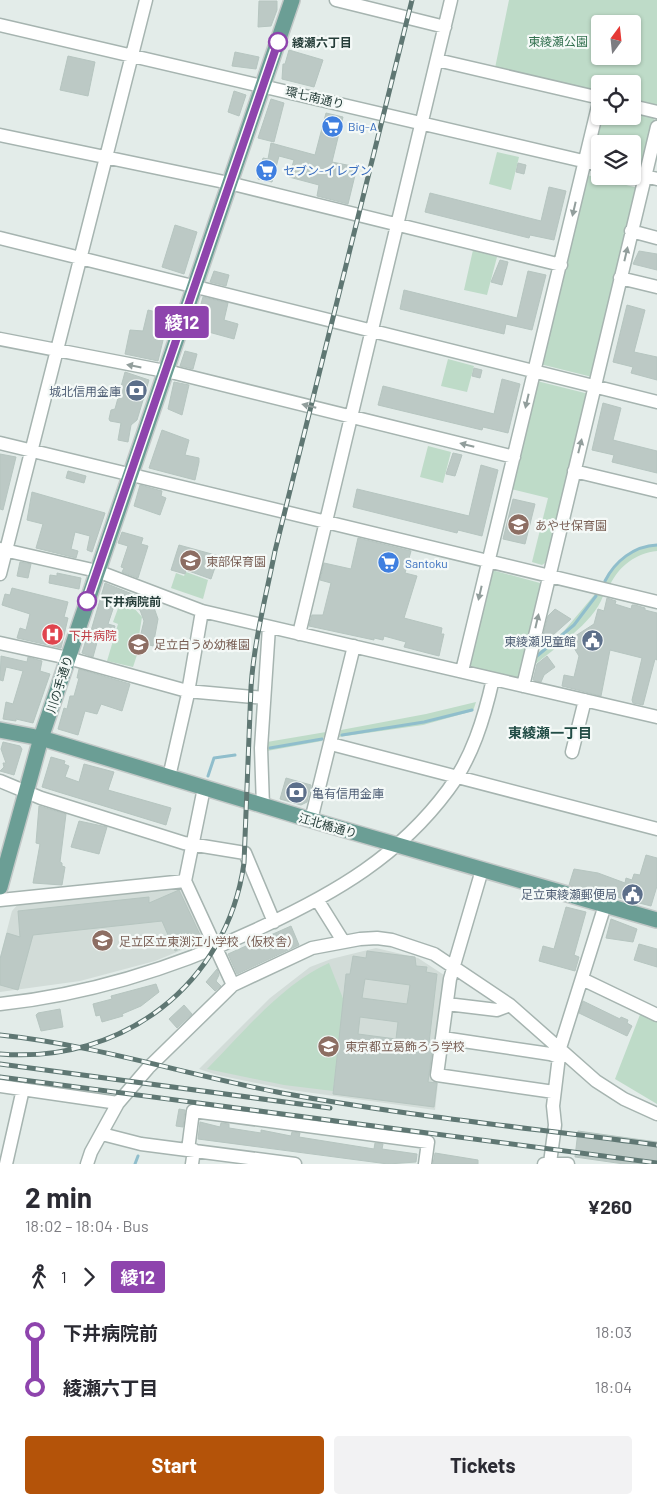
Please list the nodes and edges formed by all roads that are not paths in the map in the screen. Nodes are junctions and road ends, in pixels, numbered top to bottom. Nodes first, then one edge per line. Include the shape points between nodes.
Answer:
1 (146, 0) edge
2 (292, 0) edge
3 (336, 0) edge
4 (451, 0) edge
5 (0, 25) edge
6 (445, 27) junction
7 (132, 55) junction
8 (437, 60) junction
9 (263, 84) junction
10 (641, 108) edge
11 (657, 112) edge
12 (422, 122) junction
13 (657, 127) edge
14 (0, 135) edge
15 (106, 157) junction
16 (585, 162) junction
17 (591, 163) edge
18 (645, 176) edge
19 (229, 183) junction
20 (398, 223) junction
21 (632, 231) junction
22 (0, 238) edge
23 (657, 238) edge
24 (80, 258) junction
25 (561, 265) junction
26 (620, 278) junction
27 (194, 287) junction
28 (657, 287) edge
29 (372, 332) junction
30 (0, 339) edge
31 (57, 350) junction
32 (165, 371) junction
33 (534, 371) junction
34 (595, 387) junction
35 (657, 402) edge
36 (351, 416) junction
37 (0, 443) edge
38 (31, 450) junction
39 (514, 457) junction
40 (574, 471) junction
41 (130, 473) junction
42 (657, 491) edge
43 (326, 520) junction
44 (3, 550) edge
45 (487, 560) junction
46 (97, 571) junction
47 (0, 574) edge
48 (548, 575) junction
49 (656, 598) edge
50 (202, 611) junction
51 (269, 627) junction
52 (299, 634) junction
53 (0, 643) edge
54 (354, 646) junction
55 (68, 658) junction
56 (462, 671) junction
57 (493, 681) junction
58 (522, 686) junction
59 (187, 691) junction
60 (264, 698) junction
61 (585, 700) junction
62 (657, 717) edge
63 (0, 730) edge
64 (41, 738) junction
65 (331, 744) junction
66 (572, 752) dead end
67 (169, 777) junction
68 (457, 777) junction
69 (0, 781) edge
70 (204, 788) junction
71 (26, 792) junction
72 (263, 806) junction
73 (311, 820) junction
74 (657, 829) edge
75 (193, 845) junction
76 (397, 845) junction
77 (482, 870) junction
78 (185, 881) junction
79 (0, 887) edge
80 (0, 900) edge
81 (318, 901) junction
82 (605, 905) junction
83 (657, 920) edge
84 (274, 922) junction
85 (343, 942) junction
86 (215, 948) junction
87 (454, 967) junction
88 (582, 979) junction
89 (233, 985) junction
90 (0, 1004) edge
91 (447, 1004) junction
92 (510, 1005) junction
93 (657, 1015) edge
94 (442, 1038) junction
95 (559, 1053) junction
96 (0, 1086) edge
97 (23, 1089) junction
98 (554, 1092) junction
99 (118, 1103) junction
100 (657, 1114) edge
101 (102, 1134) junction
102 (191, 1150) junction
103 (6, 1164) edge
104 (88, 1164) edge
105 (192, 1164) edge
106 (295, 1164) edge
107 (425, 1164) edge
108 (546, 1164) edge
109 (568, 1164) edge

1 - 7 street
2 - 9 main road, 川の手通り
3 - 6 street
4 - 6 street
5 - 7 street, 環七南通り
6 - 8 street
7 - 9 street, 環七南通り
7 - 15 street
8 - 12 street
8 - 16 street via 600,98
9 - 12 street, 環七南通り
9 - 19 main road, 川の手通り
10 - 11 street
12 - 16 street, 環七南通り
12 - 20 street
13 - 18 street
14 - 15 street
15 - 19 street
15 - 24 street
16 - 17 street, 環七南通り
16 -> 25 street
18 - 21 street
19 - 20 street
19 - 27 main road, 川の手通り
20 - 25 street
20 - 29 street
21 - 23 street
26 -> 21 street
22 - 24 street
24 - 27 street
24 - 31 street
25 - 33 street
26 - 28 street
26 - 34 street
27 - 29 street
27 - 32 main road, 川の手通り
29 - 33 street
29 - 36 street
30 - 31 street
32 -> 31 street
31 - 38 street
36 -> 32 street
32 - 41 main road, 川の手通り
33 - 34 street
33 -> 39 street
34 - 35 street
40 -> 34 street
39 -> 36 street
36 - 43 street
37 - 38 street
38 - 41 street
38 - 44 street
39 - 45 street
40 - 42 street
40 - 48 street
41 - 43 street
41 - 46 main road, 川の手通り
43 - 45 street
43 - 52 street
44 - 46 street
44 - 47 street
45 - 48 street
45 -> 56 street
46 - 50 street
46 - 55 main road, 川の手通り
48 - 49 street
58 -> 48 street
50 - 51 street
50 - 59 street
51 - 52 street
51 - 60 street
52 - 54 street
53 - 55 street
54 - 56 street
54 - 65 street
55 - 59 street
55 - 64 main road, 川の手通り
56 - 57 street
57 - 58 street
57 - 68 street via 477,735
58 - 61 street
59 - 60 street
59 - 67 street
60 - 72 street via 261,748
61 - 62 street
61 - 66 street
63 - 64 main road, 江北橋通り
64 - 67 main road, 江北橋通り
64 - 71 main road, 川の手通り
65 - 68 street
65 - 73 street
67 - 70 main road, 江北橋通り
68 - 74 street
68 - 76 street via 439,802
69 - 71 street
70 - 72 main road, 江北橋通り
70 - 75 street
71 - 75 street
71 - 79 main road, 川の手通り
72 - 73 main road, 江北橋通り
73 - 76 main road, 江北橋通り
75 - 78 street
75 - 84 street via 245,853
76 - 77 main road, 江北橋通り
76 - 81 street via 348,883
77 - 82 main road, 江北橋通り
77 - 87 street
78 - 80 street
78 - 86 street
81 - 84 street
81 - 85 street
82 - 83 main road, 江北橋通り
82 - 88 street
84 - 86 street
85 - 87 street via 377,938 392,940 423,948
85 - 89 street via 312,948
86 - 89 street
86 - 90 street via 100,987
87 - 91 street
87 - 92 street
88 - 93 street
88 - 95 street
89 - 99 street via 148,1068
91 - 92 street via 497,1010
91 - 94 street
92 - 95 street
94 - 95 street
94 - 98 street via 438,1075
95 - 98 street
95 - 100 street via 606,1088
96 - 97 street
97 - 99 street
97 - 103 street
98 - 108 street via 555,1125
99 - 101 street
101 - 102 street via 140,1144
101 - 104 street
102 - 105 street
102 - 106 street
102 - 107 street via 193,1112 428,1142
108 - 109 street

